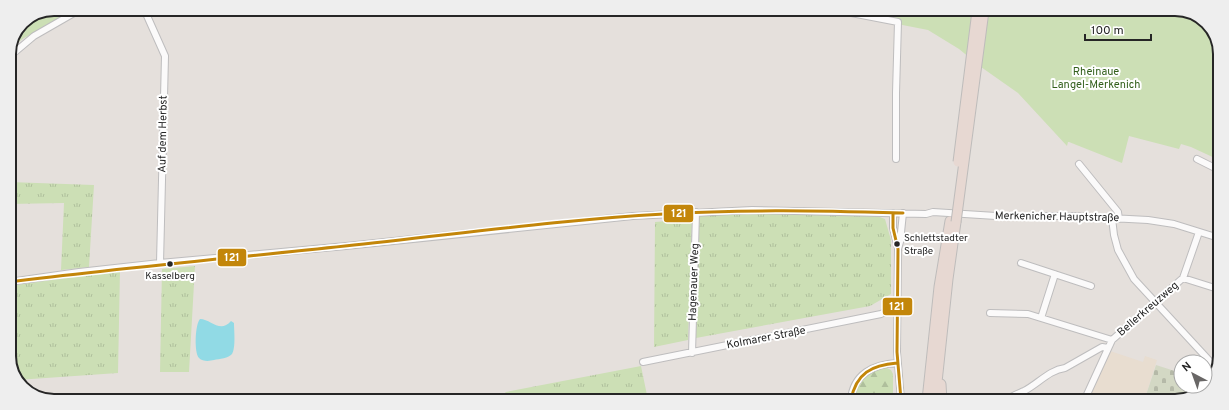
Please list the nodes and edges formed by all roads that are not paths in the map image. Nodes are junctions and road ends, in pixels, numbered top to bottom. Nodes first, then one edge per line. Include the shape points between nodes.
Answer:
1 (69, 16) edge
2 (147, 16) edge
3 (867, 16) edge
4 (976, 16) edge
5 (983, 16) edge
6 (16, 50) edge
7 (896, 159) dead end
8 (1197, 159) dead end
9 (1079, 164) dead end
10 (1213, 167) edge
11 (696, 212) junction
12 (893, 213) junction
13 (903, 213) junction
14 (1115, 218) junction
15 (953, 222) junction
16 (1199, 232) junction
17 (1213, 236) edge
18 (898, 249) junction
19 (1022, 263) dead end
20 (160, 264) junction
21 (1055, 274) junction
22 (1184, 278) junction
23 (16, 281) edge
24 (1091, 286) dead end
25 (1213, 287) edge
26 (1155, 302) junction
27 (888, 311) dead end
28 (990, 313) dead end
29 (1041, 318) junction
30 (1112, 340) junction
31 (1108, 348) junction
32 (940, 350) junction
33 (692, 353) junction
34 (643, 362) dead end
35 (897, 363) junction
36 (1212, 364) edge
37 (852, 394) edge
38 (900, 394) edge
39 (928, 394) edge
40 (936, 394) edge
41 (942, 394) edge
42 (1015, 394) edge
43 (1087, 394) edge

1 - 6 street via 34,36
2 - 20 street, Auf dem Herbst via 165,56
3 - 7 street via 898,22
4 - 15 highway, bridge
5 - 15 highway, bridge
8 - 10 street
9 - 14 street via 1118,212
11 - 12 street, Merkenicher Hauptstraße via 760,210
11 - 20 street, Merkenicher Hauptstraße via 601,219
11 - 33 street, Hagenauer Weg
12 - 13 street, Merkenicher Hauptstraße
12 - 18 street via 893,228
13 - 14 street, Merkenicher Hauptstraße
13 - 18 street
14 - 16 street, Merkenicher Hauptstraße via 1174,224
14 - 26 street via 1116,244 1120,256 1134,279
15 - 32 highway
15 - 39 highway via 939,287
16 - 17 street, Merkenicher Hauptstraße
16 - 22 street, Bellerkreuzweg
18 - 35 street
19 - 21 street
20 - 23 street, Merkenicher Hauptstraße
21 - 24 street
21 - 29 street
22 - 25 street
22 - 26 street, Bellerkreuzweg
26 - 30 street, Bellerkreuzweg
26 - 36 street
27 - 33 street, Kolmarer Straße
28 - 29 street via 1028,314
29 - 30 street
30 - 31 street
31 - 42 street via 1102,348 1059,369
31 - 43 street
32 - 40 highway
32 - 41 highway
33 - 34 street, Kolmarer Straße
35 - 37 street via 878,365 868,370 856,382
35 - 38 street

